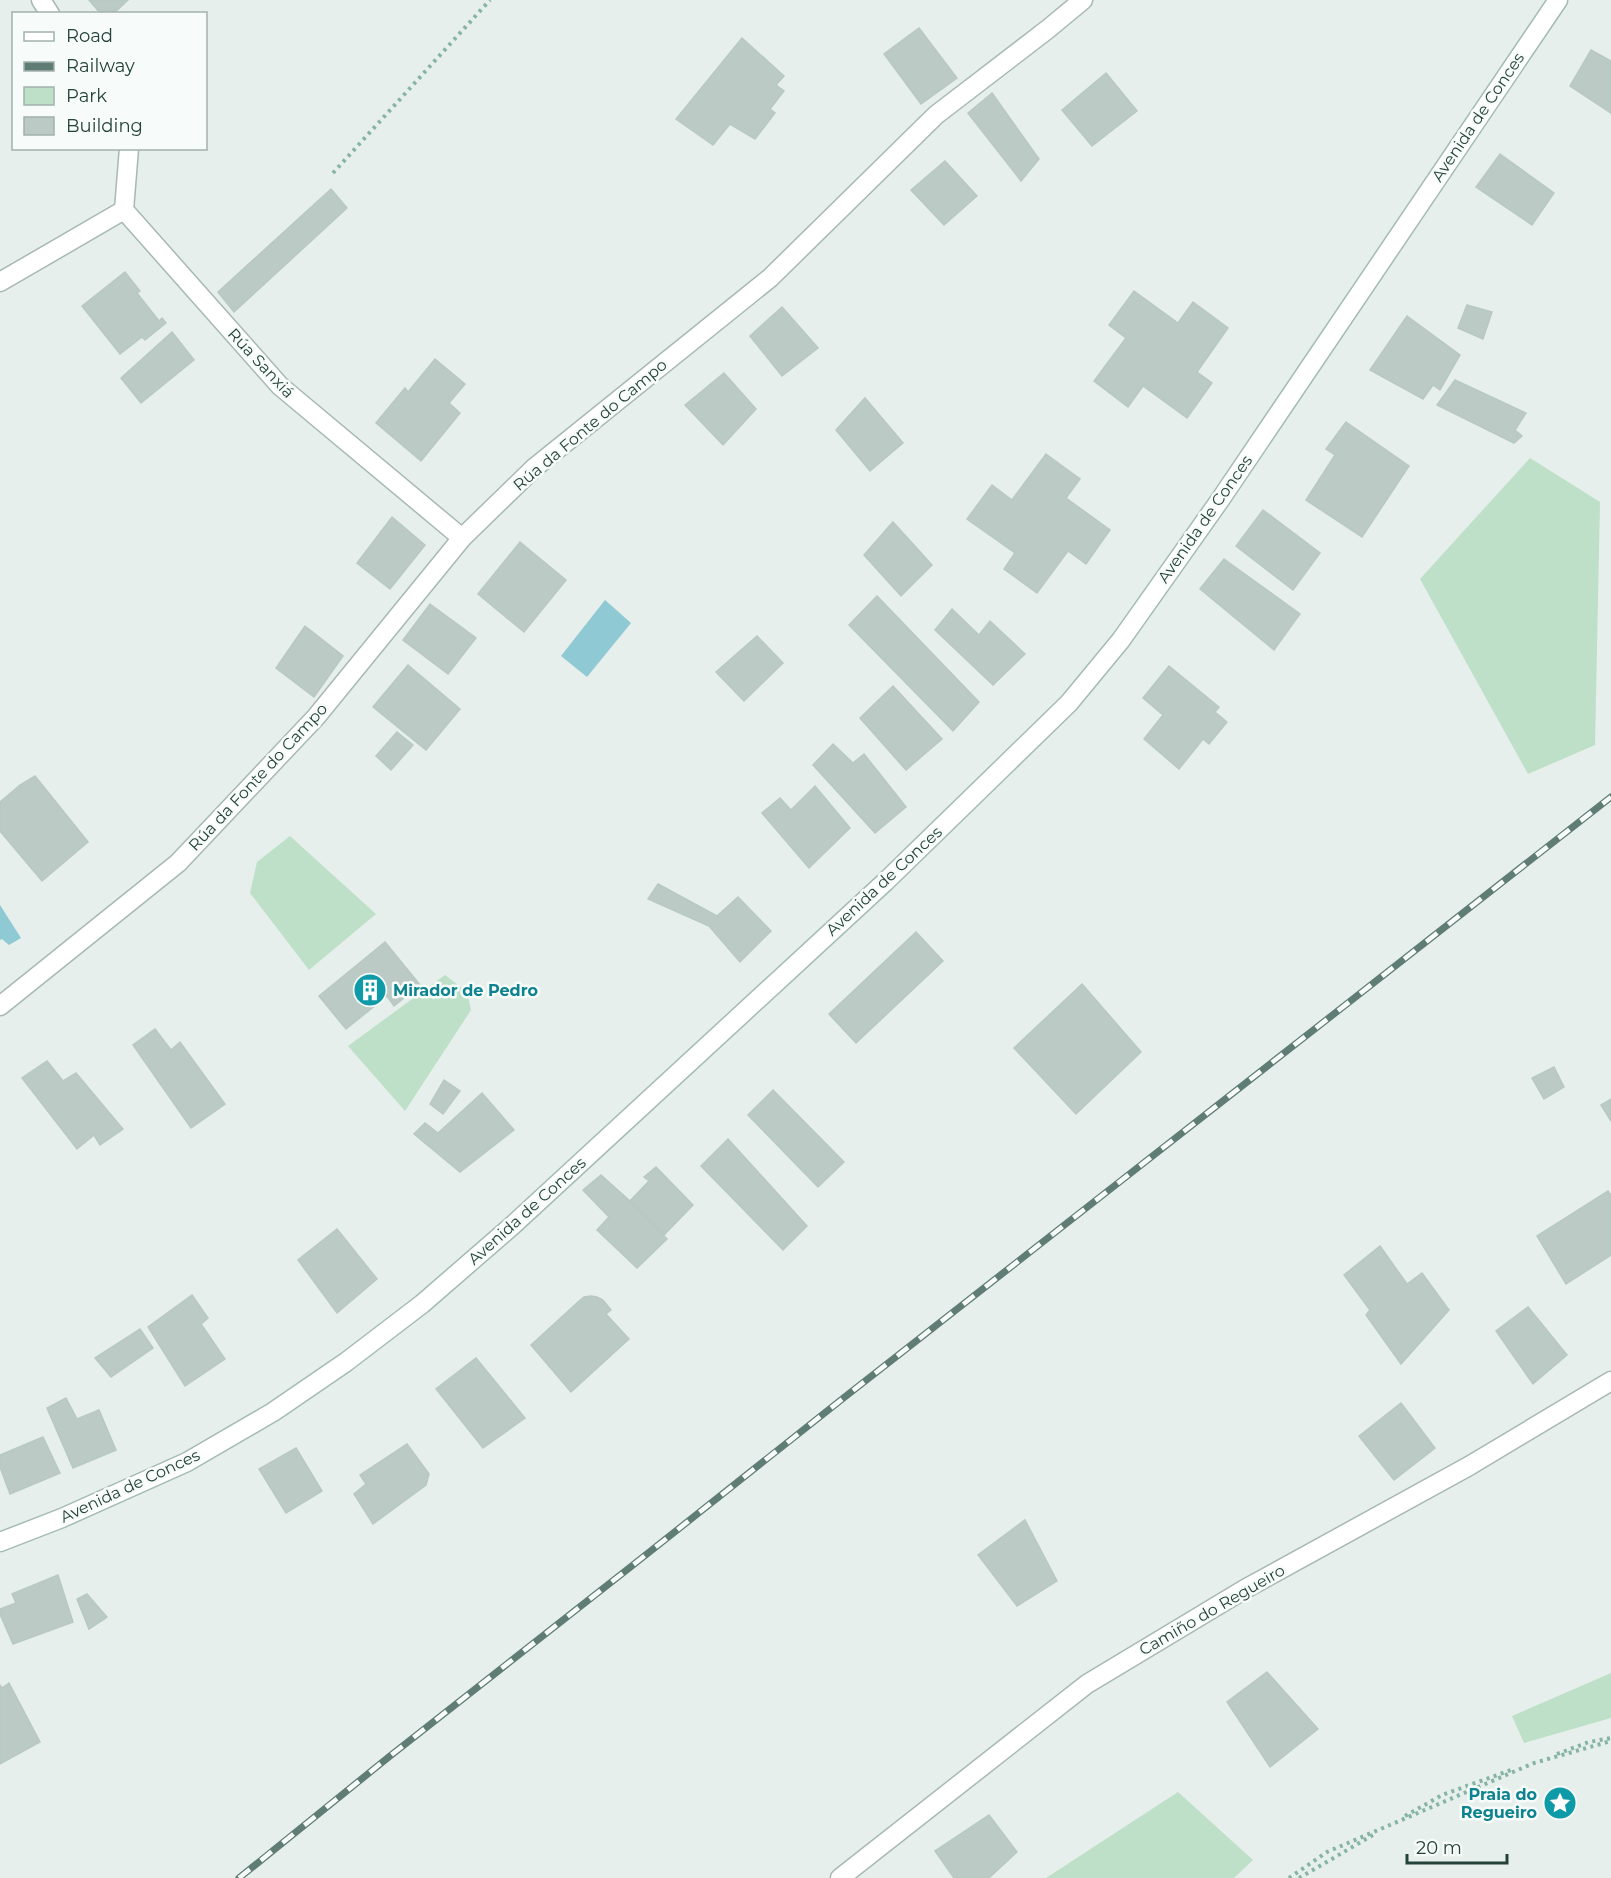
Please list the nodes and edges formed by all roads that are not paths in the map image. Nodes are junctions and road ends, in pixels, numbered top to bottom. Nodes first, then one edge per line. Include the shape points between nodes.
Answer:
1 (1083, 0) edge
2 (1558, 0) edge
3 (129, 150) edge
4 (124, 210) junction
5 (0, 282) edge
6 (462, 538) junction
7 (0, 1006) edge
8 (1611, 1381) edge
9 (0, 1542) edge
10 (840, 1878) edge

1 - 6 street, Rúa da Fonte do Campo via 936,115 771,278 534,468
2 - 9 street, Avenida de Conces via 1220,500 1121,640 1069,703 885,882 422,1304 273,1412 187,1462
3 - 4 street
4 - 5 street
4 - 6 street, Rúa Sanxiá via 280,386
6 - 7 street, Rúa da Fonte do Campo via 316,717 178,863
8 - 10 street, Camiño do Regueiro via 1469,1466 1245,1588 1087,1684

